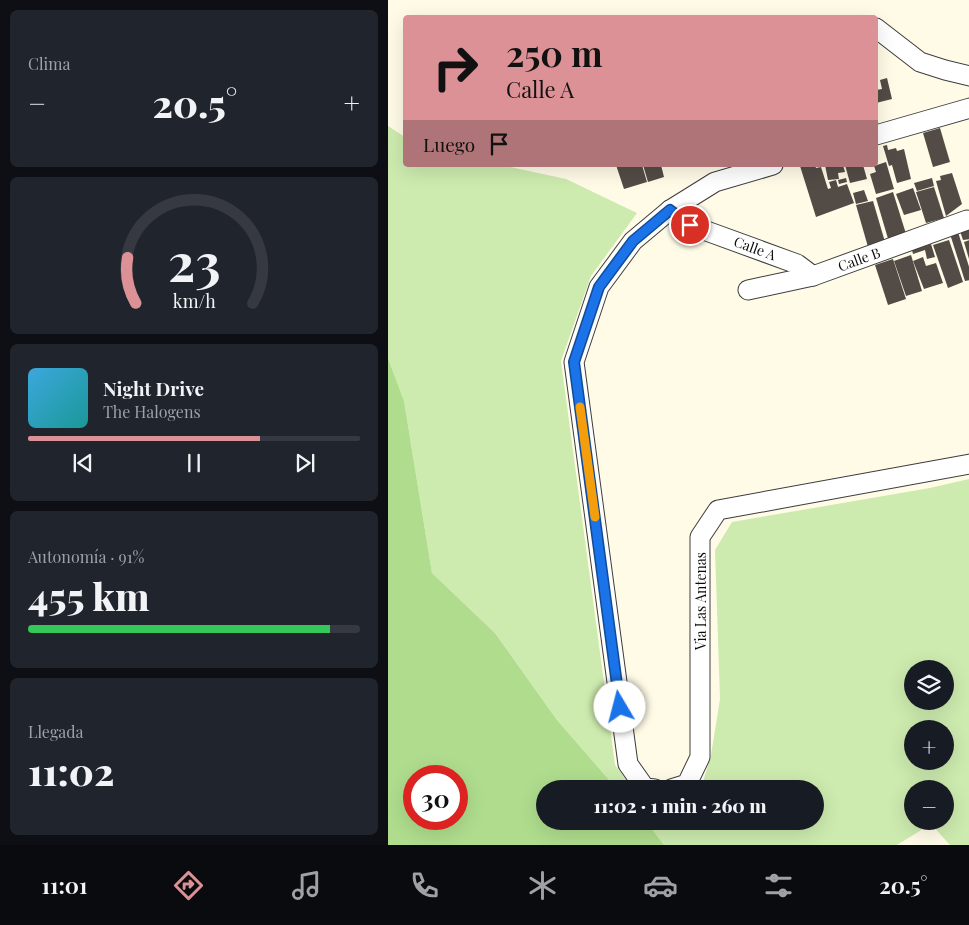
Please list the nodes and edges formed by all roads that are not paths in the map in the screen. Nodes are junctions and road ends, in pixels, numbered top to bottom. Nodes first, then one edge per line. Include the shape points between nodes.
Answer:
1 (878, 30) edge
2 (970, 76) edge
3 (970, 108) edge
4 (878, 134) edge
5 (766, 167) edge
6 (670, 210) junction
7 (967, 220) dead end
8 (813, 276) junction
9 (748, 290) dead end
10 (970, 464) edge
11 (639, 780) edge
12 (689, 780) edge

1 - 2 street via 920,62
3 - 4 street
5 - 6 street via 715,182
6 - 8 street, Calle A via 690,225 797,264
6 - 11 street via 633,241 599,287 574,362 628,764
7 - 8 street, Calle B
8 - 9 street, Calle B
10 - 12 street, Via Las Antenas via 718,510 700,537 700,756

